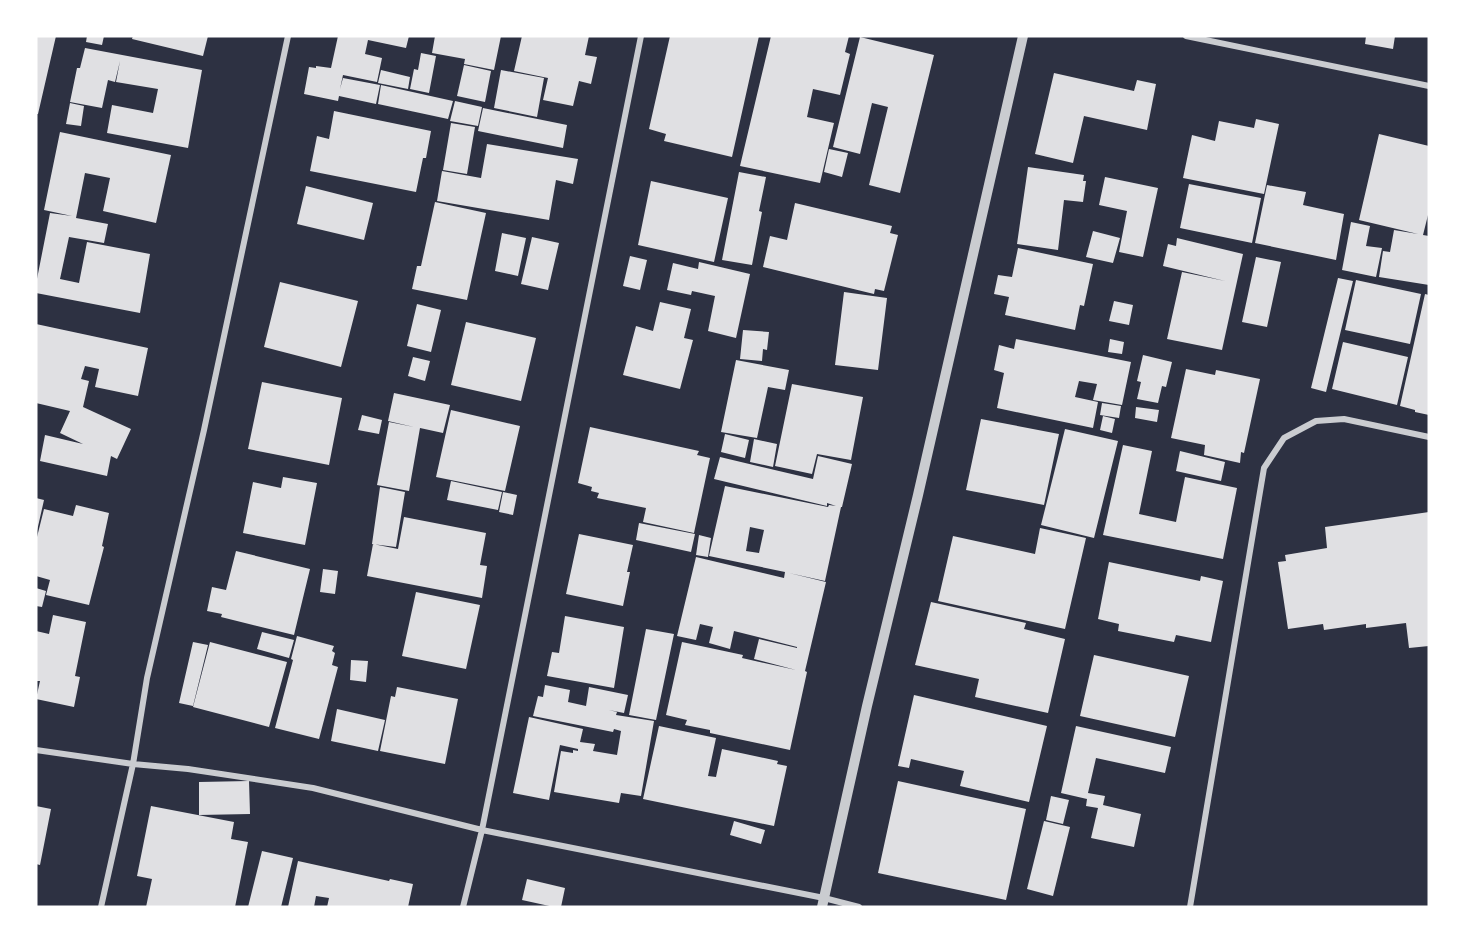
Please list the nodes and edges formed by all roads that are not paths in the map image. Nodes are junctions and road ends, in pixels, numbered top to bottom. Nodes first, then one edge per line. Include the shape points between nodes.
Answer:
1 (288, 36) edge
2 (641, 36) edge
3 (1023, 36) edge
4 (1186, 36) edge
5 (1429, 86) edge
6 (1429, 437) edge
7 (36, 750) edge
8 (133, 764) junction
9 (482, 830) junction
10 (823, 903) edge
11 (101, 907) edge
12 (463, 907) edge
13 (858, 907) edge
14 (1190, 907) edge

1 - 8 street via 147,678
2 - 9 street
3 - 10 street
4 - 5 street
6 - 14 street via 1344,419 1316,421 1284,438 1264,468
7 - 8 street
8 - 9 street via 313,788
8 - 11 street
9 - 10 street
9 - 12 street
10 - 13 street

